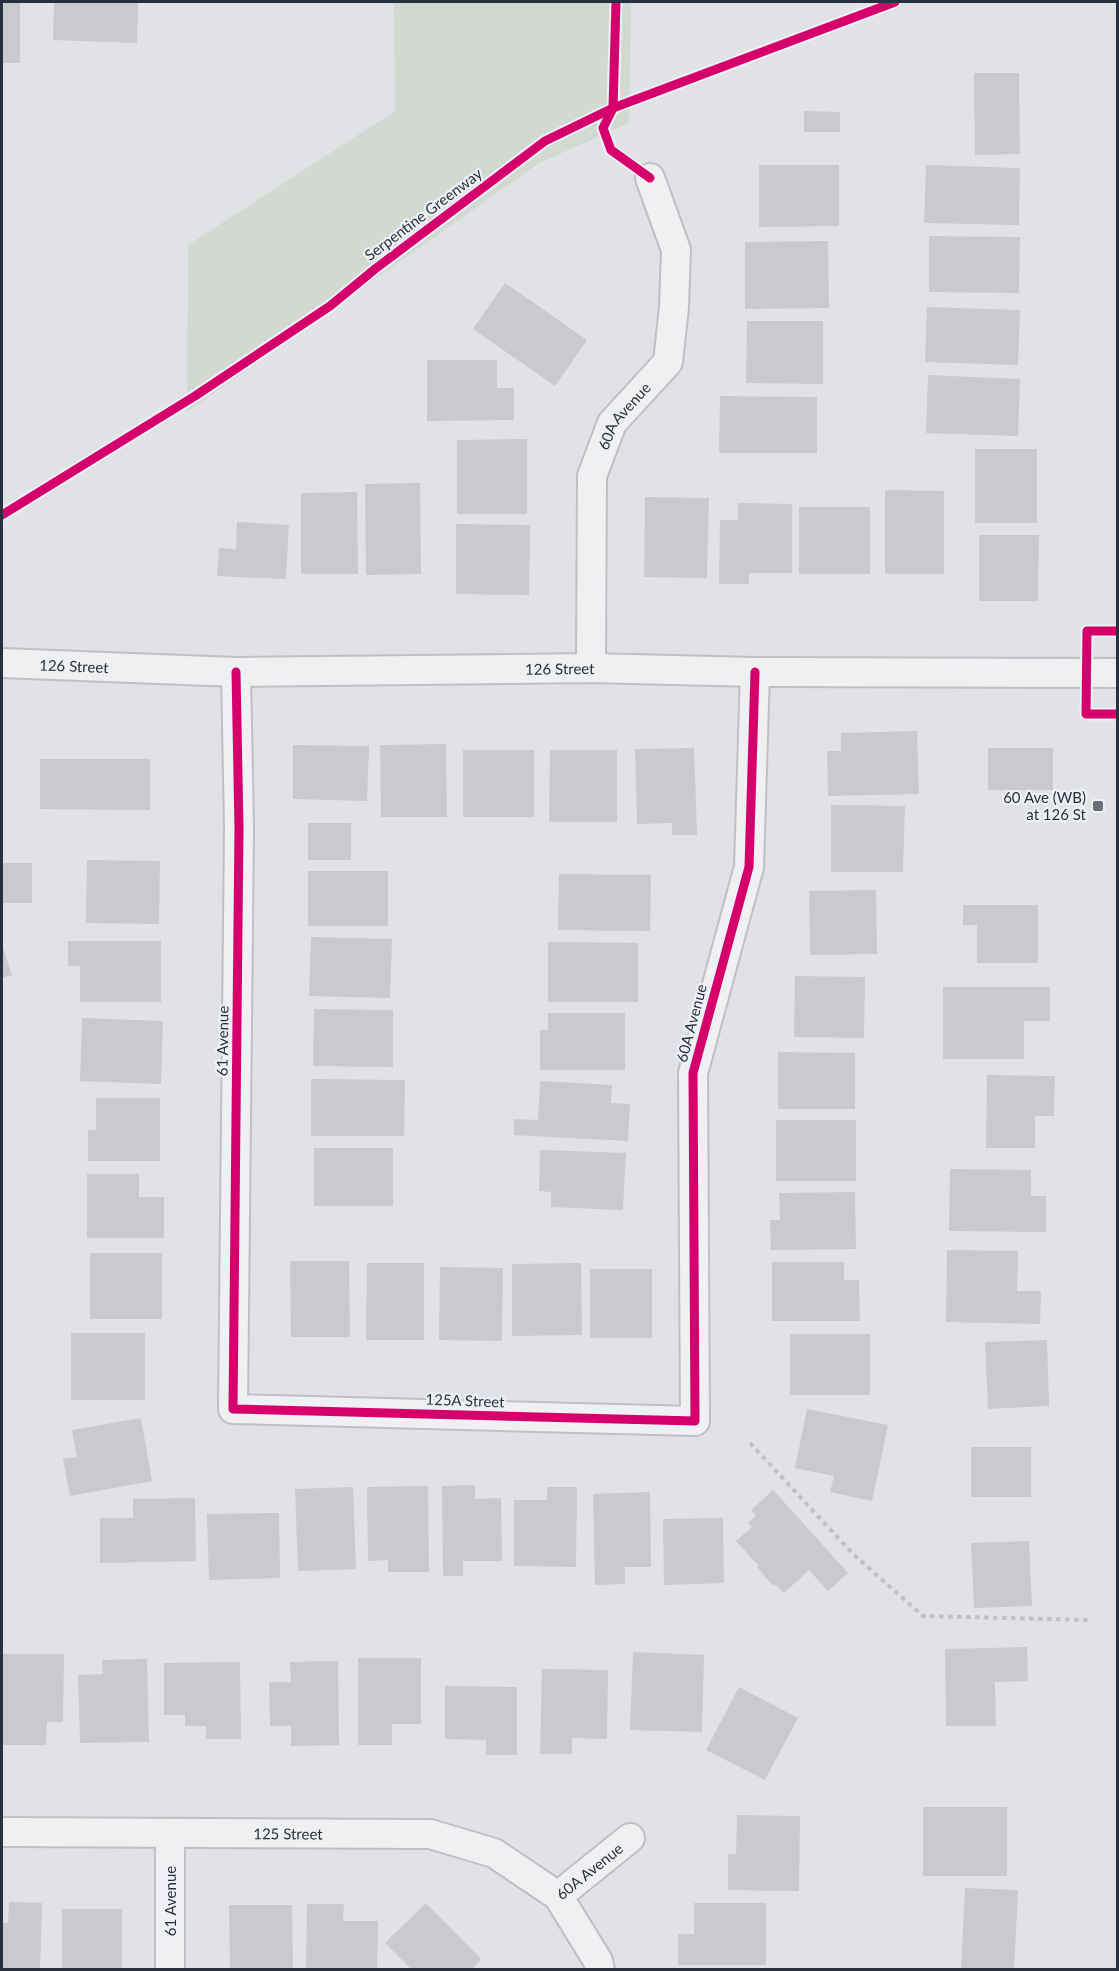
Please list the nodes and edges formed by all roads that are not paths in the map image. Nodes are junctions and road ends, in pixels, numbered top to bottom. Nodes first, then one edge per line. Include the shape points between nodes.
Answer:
1 (650, 178) road end
2 (2, 663) edge
3 (591, 668) junction
4 (236, 672) junction
5 (755, 672) junction
6 (1118, 673) edge
7 (233, 1409) joint
8 (695, 1421) joint
9 (2, 1833) edge
10 (170, 1833) junction
11 (630, 1838) dead end
12 (558, 1896) junction
13 (170, 1970) edge
14 (600, 1970) edge

1 - 3 street, 60A Avenue via 676,250 668,362 612,423 592,476
2 - 4 street, 126 Street
3 - 4 street, 126 Street
3 - 5 street, 126 Street
4 - 7 street, 61 Avenue via 239,828
5 - 6 street, 126 Street
5 - 8 street, 60A Avenue via 749,867 693,1073
7 - 8 street, 125A Street
9 - 10 street, 125 Street
10 - 12 street, 125 Street via 430,1834 494,1853
10 - 13 street, 61 Avenue
11 - 12 street, 60A Avenue
12 - 14 street, 60A Avenue

